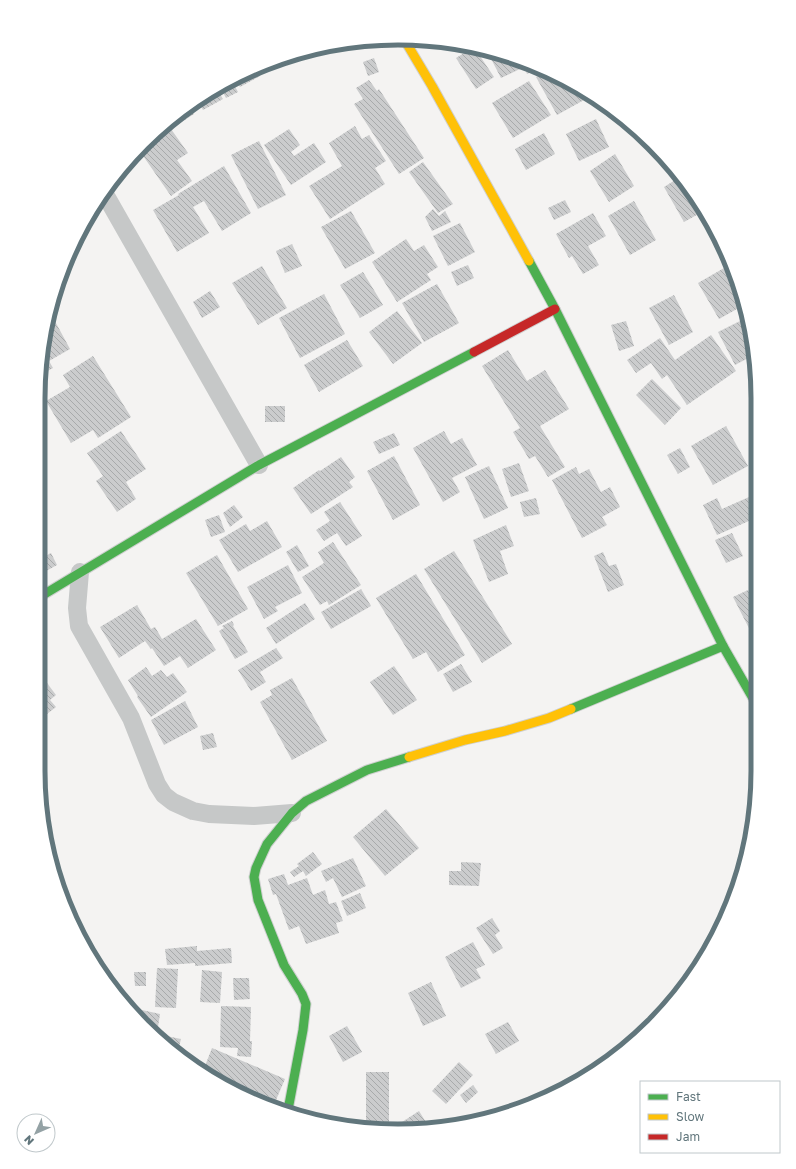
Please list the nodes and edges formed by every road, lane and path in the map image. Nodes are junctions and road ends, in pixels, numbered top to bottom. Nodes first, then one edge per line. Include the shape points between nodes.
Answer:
1 (408, 45) edge
2 (107, 198) edge
3 (555, 309) junction
4 (259, 465) junction
5 (80, 572) junction
6 (45, 594) edge
7 (723, 646) junction
8 (751, 695) edge
9 (292, 813) junction
10 (289, 1106) edge

1 - 3 street
2 - 4 street
3 - 4 street
3 - 7 street
4 - 5 street
5 - 6 street
5 - 9 street via 77,608 79,626 131,718 157,784 164,795 193,811 209,814 254,816
7 - 8 street
7 - 9 street via 549,718 367,770 306,801
9 - 10 street via 267,844 254,877 258,900 267,924 284,964 306,1004

